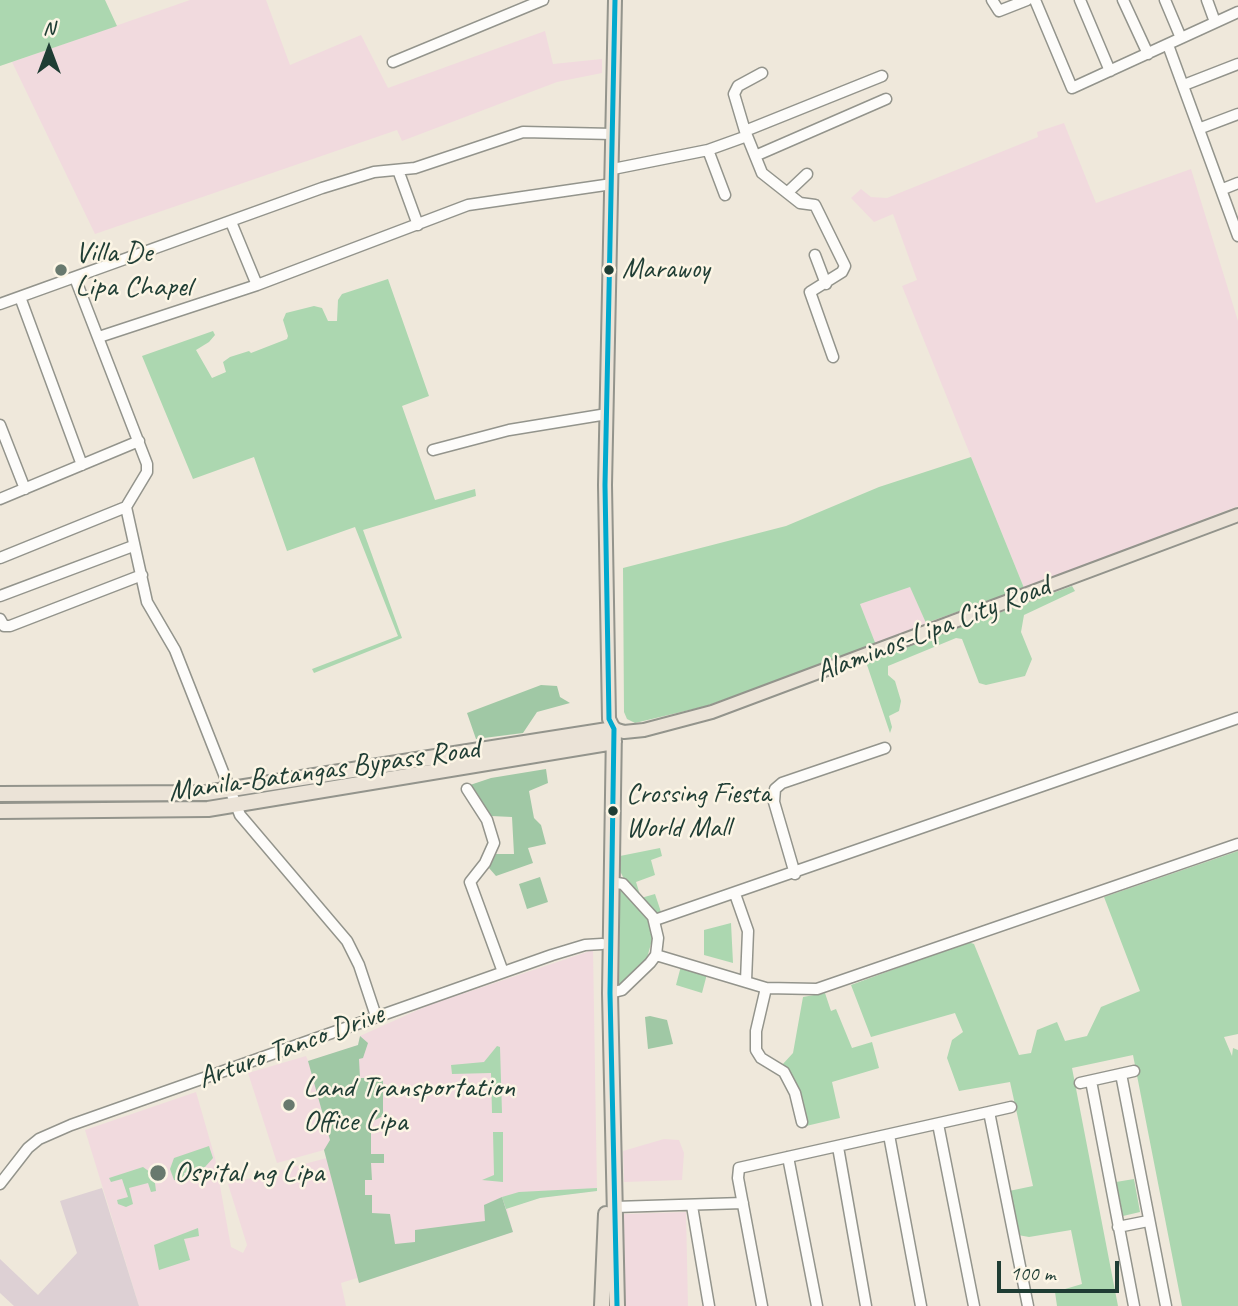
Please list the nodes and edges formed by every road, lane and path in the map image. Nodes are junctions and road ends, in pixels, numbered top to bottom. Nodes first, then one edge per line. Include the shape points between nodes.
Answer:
1 (542, 0) edge
2 (615, 0) edge
3 (992, 0) edge
4 (1027, 0) edge
5 (1035, 0) edge
6 (1080, 0) edge
7 (1123, 0) edge
8 (1165, 0) edge
9 (1207, 0) edge
10 (1238, 12) edge
11 (1215, 22) junction
12 (1181, 38) junction
13 (1168, 45) junction
14 (1148, 54) junction
15 (393, 62) dead end
16 (1238, 64) edge
17 (1110, 71) junction
18 (762, 73) dead end
19 (882, 76) dead end
20 (1184, 85) junction
21 (886, 99) dead end
22 (1238, 114) edge
23 (1201, 128) junction
24 (613, 134) junction
25 (746, 134) junction
26 (708, 150) junction
27 (755, 156) junction
28 (613, 169) junction
29 (398, 170) junction
30 (807, 174) dead end
31 (1238, 183) edge
32 (612, 184) junction
33 (1223, 189) junction
34 (788, 192) junction
35 (725, 195) dead end
36 (231, 222) junction
37 (418, 225) junction
38 (1238, 236) edge
39 (815, 255) dead end
40 (75, 278) junction
41 (826, 284) junction
42 (257, 285) junction
43 (20, 297) junction
44 (0, 304) edge
45 (99, 337) junction
46 (833, 357) dead end
47 (607, 414) junction
48 (0, 425) edge
49 (139, 441) junction
50 (433, 450) dead end
51 (82, 465) junction
52 (25, 489) junction
53 (0, 499) edge
54 (126, 507) junction
55 (1238, 515) edge
56 (133, 546) junction
57 (0, 558) edge
58 (142, 575) junction
59 (0, 596) edge
60 (2, 623) edge
61 (1238, 718) edge
62 (611, 733) junction
63 (886, 748) dead end
64 (467, 789) dead end
65 (230, 790) junction
66 (0, 794) edge
67 (235, 805) junction
68 (0, 811) edge
69 (1238, 844) edge
70 (795, 874) junction
71 (611, 882) junction
72 (735, 894) junction
73 (655, 920) junction
74 (602, 944) junction
75 (656, 955) junction
76 (503, 972) junction
77 (746, 981) junction
78 (766, 988) junction
79 (610, 993) junction
80 (376, 1016) junction
81 (1134, 1071) dead end
82 (1121, 1074) junction
83 (1011, 1107) dead end
84 (989, 1112) junction
85 (802, 1122) dead end
86 (937, 1124) junction
87 (889, 1135) junction
88 (838, 1147) junction
89 (788, 1157) junction
90 (0, 1184) edge
91 (743, 1203) junction
92 (692, 1206) junction
93 (615, 1207) junction
94 (1148, 1221) junction
95 (1118, 1227) junction
96 (602, 1306) edge
97 (617, 1306) edge
98 (709, 1306) edge
99 (762, 1306) edge
100 (817, 1306) edge
101 (866, 1306) edge
102 (921, 1306) edge
103 (974, 1306) edge
104 (1028, 1306) edge
105 (1134, 1306) edge
106 (1166, 1306) edge

1 - 15 street
2 - 24 main road
3 - 4 street via 999,11
5 - 17 street via 1069,85 1076,88
6 - 17 street
7 - 14 street
8 - 12 street
9 - 11 street
10 - 11 street
11 - 12 street
12 - 13 street
13 - 14 street
13 - 20 street
14 - 17 street
16 - 20 street
18 - 25 street via 735,90
19 - 25 street
20 - 23 street
21 - 27 street
22 - 23 street
23 - 33 street
24 - 28 main road
24 - 29 street via 523,132
25 - 26 street
25 - 27 street
26 - 28 street
26 - 35 street
27 - 34 street via 768,180
28 - 32 main road
29 - 36 street via 374,172 322,188
29 - 37 street
30 - 34 street
31 - 33 street
32 - 37 street via 468,205
32 - 47 main road
33 - 38 street
34 - 41 street via 804,205 815,205 837,245 845,269
36 - 40 street
36 - 42 street
37 - 42 street
39 - 41 street
40 - 43 street
40 - 45 street
41 - 46 street via 810,294
42 - 45 street
43 - 44 street
43 - 51 street
45 - 49 street
47 - 50 street via 509,430
47 - 62 main road
48 - 52 street
49 - 51 street
49 - 54 street via 147,472
51 - 52 street
52 - 53 street
54 - 56 street
54 - 57 street
55 - 62 main road, Alaminos-Lipa City Road via 732,705 667,725
56 - 58 street
56 - 59 street
58 - 60 street
58 - 65 street via 147,602 175,650
61 - 70 street
62 - 65 highway, Manila-Batangas Bypass Road
62 - 67 highway, Manila-Batangas Bypass Road
62 - 71 highway
62 - 74 highway
63 - 70 street via 775,789 774,802
64 - 76 street via 487,820 494,843 470,882
65 - 66 highway, Manila-Batangas Bypass Road via 165,795
65 - 67 street
67 - 68 highway, Manila-Batangas Bypass Road via 165,811
67 - 80 street via 246,824 347,941
69 - 78 street via 837,984 800,991
70 - 72 street
71 - 73 street via 623,884
71 - 79 highway
72 - 73 street
72 - 77 street via 748,931
73 - 75 street
74 - 76 street, Arturo Tanco Drive via 585,945
74 - 96 highway via 606,1209
75 - 77 street
75 - 79 street via 622,990
76 - 80 street, Arturo Tanco Drive
77 - 78 street
78 - 85 street via 756,1050 784,1072
79 - 93 highway
80 - 90 street, Arturo Tanco Drive via 39,1139
81 - 82 street
82 - 94 street
82 - 95 street via 1086,1082
83 - 84 street
84 - 86 street
84 - 104 street
86 - 87 street
86 - 103 street
87 - 88 street
87 - 102 street
88 - 89 street
88 - 101 street
89 - 91 street via 739,1168
89 - 100 street
91 - 92 street
91 - 99 street
92 - 93 street
92 - 98 street
93 - 97 highway
94 - 95 street
94 - 106 street
95 - 105 street

